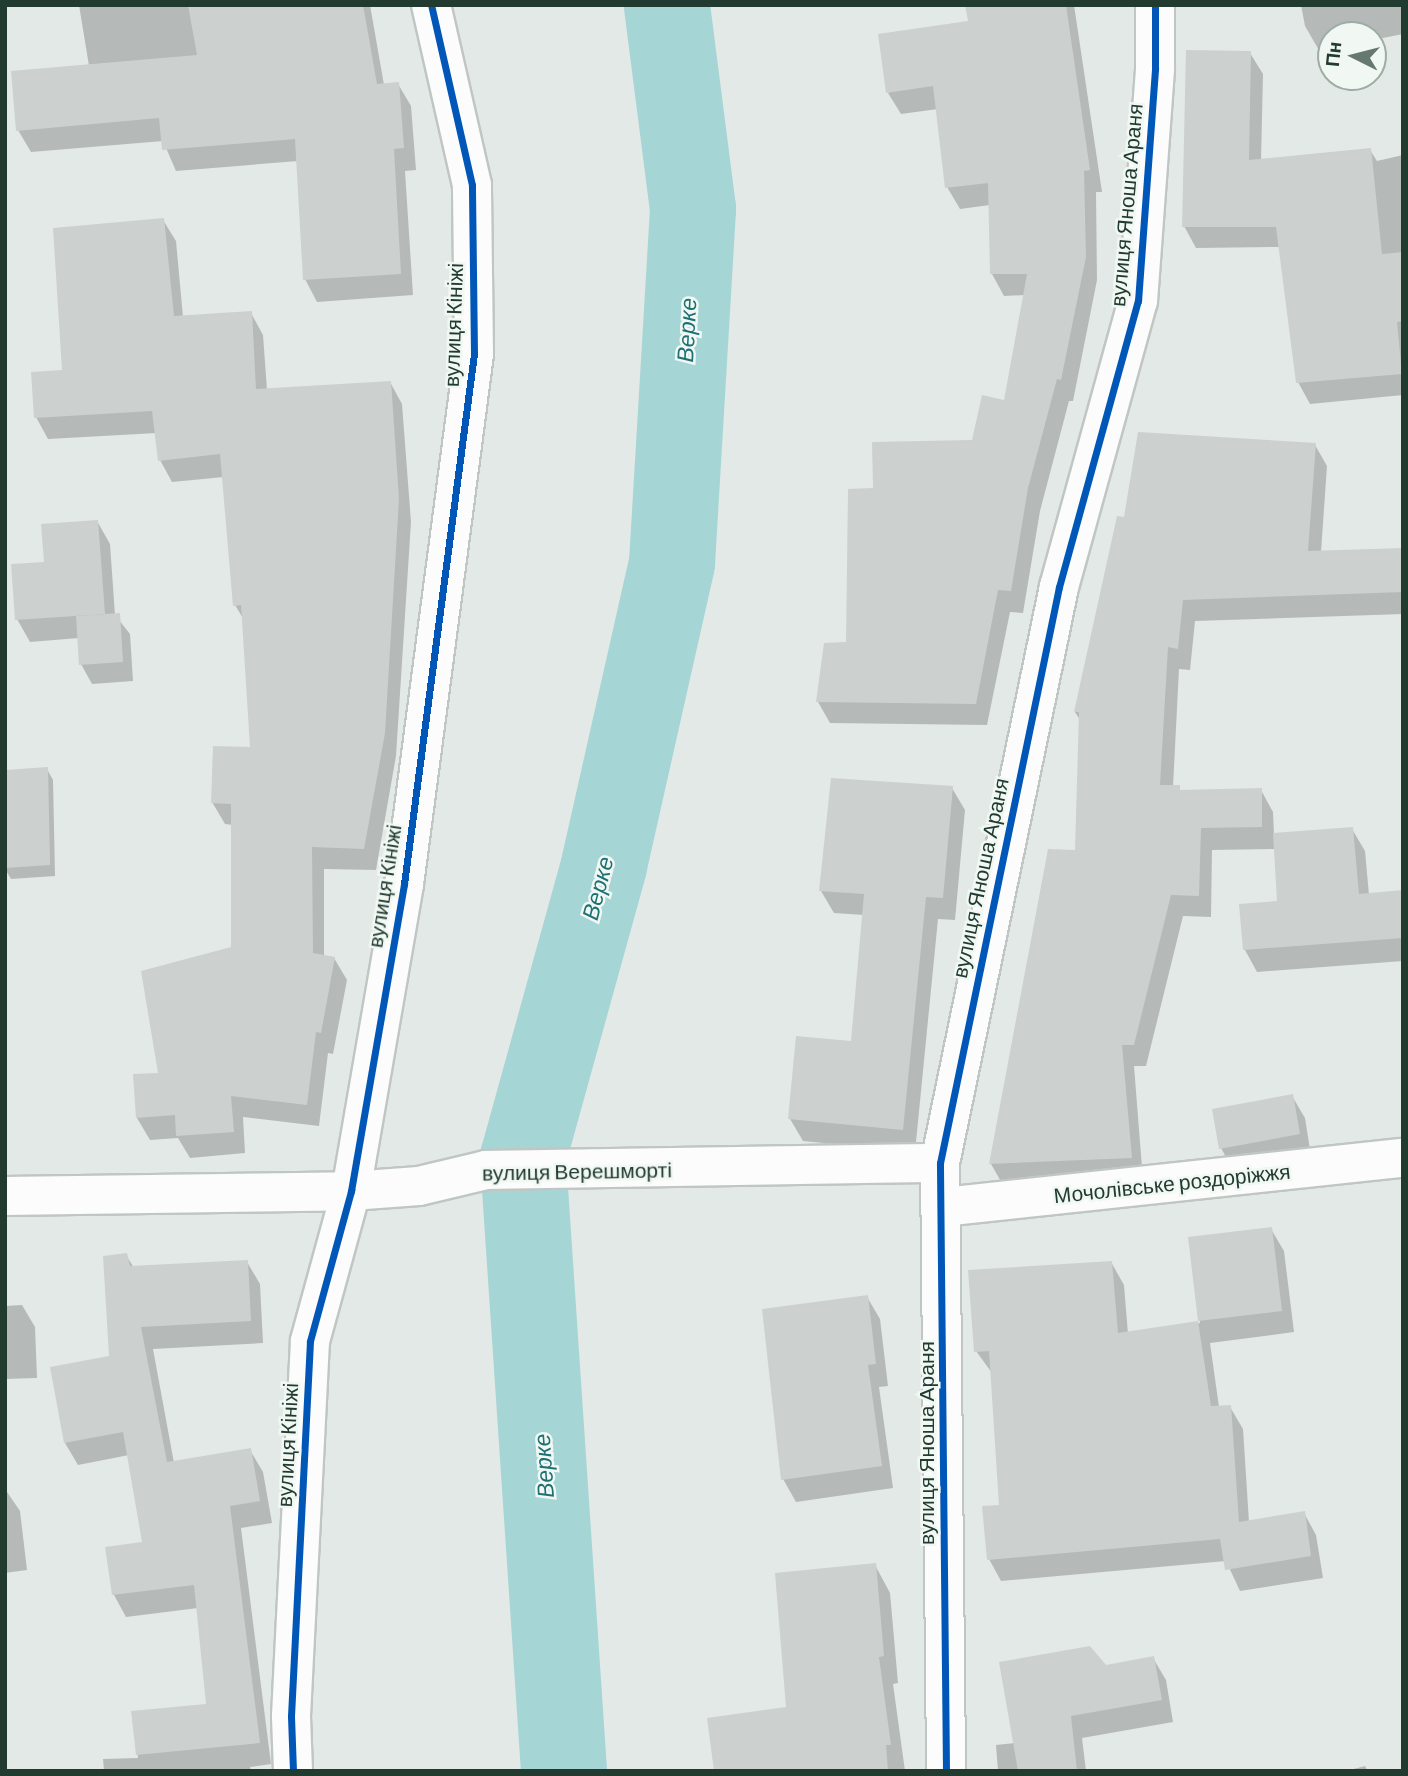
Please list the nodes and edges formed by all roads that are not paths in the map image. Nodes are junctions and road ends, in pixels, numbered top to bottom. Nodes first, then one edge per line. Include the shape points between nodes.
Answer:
1 (431, 5) edge
2 (1155, 5) edge
3 (1403, 1158) edge
4 (940, 1163) junction
5 (351, 1191) junction
6 (5, 1196) edge
7 (942, 1207) junction
8 (293, 1771) edge
9 (946, 1771) edge

1 - 5 street, вулиця Кініжі via 472,184 474,354 404,884
2 - 4 street, вулиця Яноша Араня via 1155,68 1138,301 1059,587
3 - 7 street, Мочолівське роздоріжжя
4 - 5 street, вулиця Верешморті via 486,1170 419,1186
4 - 7 street, вулиця Яноша Араня
5 - 6 street, вулиця Верешморті
5 - 8 street, вулиця Кініжі via 310,1341 291,1716
7 - 9 street, вулиця Яноша Араня

